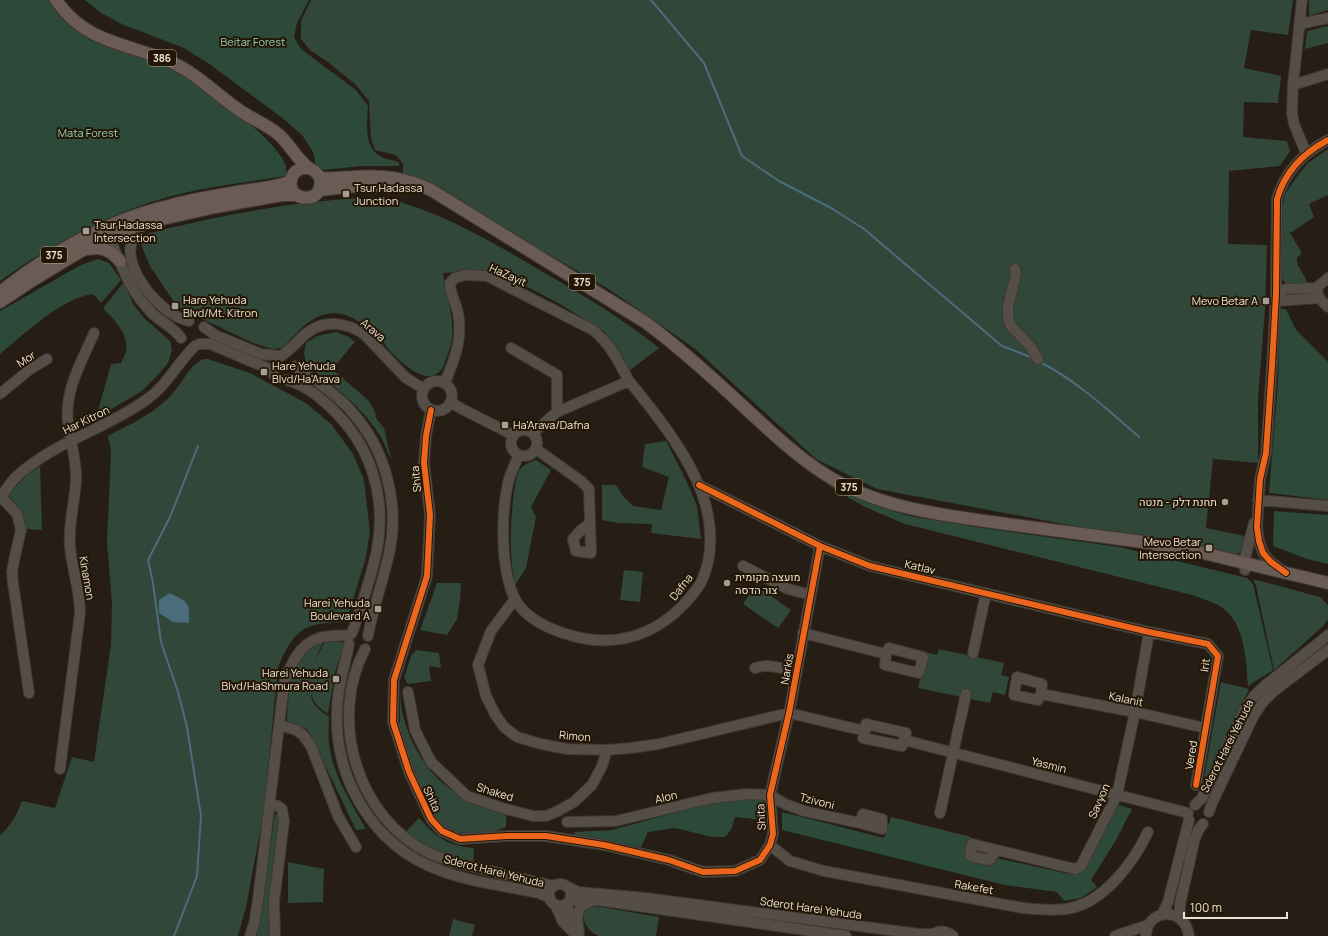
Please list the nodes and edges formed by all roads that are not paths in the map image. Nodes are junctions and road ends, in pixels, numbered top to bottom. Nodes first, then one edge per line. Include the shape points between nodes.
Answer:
1 (56, 0) edge
2 (1302, 0) edge
3 (1328, 18) edge
4 (1300, 24) junction
5 (1328, 74) edge
6 (1293, 85) junction
7 (266, 125) junction
8 (1328, 140) edge
9 (1306, 153) junction
10 (309, 168) junction
11 (293, 177) junction
12 (320, 184) junction
13 (296, 195) junction
14 (148, 222) junction
15 (112, 224) junction
16 (110, 237) junction
17 (82, 251) junction
18 (120, 261) junction
19 (1015, 270) dead end
20 (1328, 278) edge
21 (1316, 288) junction
22 (0, 292) edge
23 (1276, 297) junction
24 (1319, 298) junction
25 (0, 302) edge
26 (1328, 308) edge
27 (189, 321) junction
28 (204, 327) junction
29 (94, 333) dead end
30 (182, 340) junction
31 (299, 342) junction
32 (197, 345) junction
33 (511, 348) dead end
34 (281, 356) junction
35 (47, 359) dead end
36 (1038, 359) dead end
37 (181, 362) junction
38 (296, 364) junction
39 (275, 376) junction
40 (286, 380) junction
41 (629, 381) junction
42 (445, 383) junction
43 (424, 389) junction
44 (0, 394) edge
45 (450, 402) junction
46 (432, 410) junction
47 (557, 412) junction
48 (533, 433) junction
49 (513, 435) junction
50 (71, 440) junction
51 (536, 449) junction
52 (519, 455) junction
53 (699, 485) junction
54 (0, 498) edge
55 (1258, 500) junction
56 (1328, 506) edge
57 (1257, 513) junction
58 (590, 523) dead end
59 (820, 546) junction
60 (743, 566) dead end
61 (1245, 566) junction
62 (1286, 573) junction
63 (1328, 583) edge
64 (1328, 592) edge
65 (986, 593) junction
66 (811, 595) junction
67 (515, 598) junction
68 (804, 632) junction
69 (1149, 632) junction
70 (1328, 635) edge
71 (368, 636) junction
72 (350, 639) junction
73 (365, 649) junction
74 (1328, 650) edge
75 (973, 653) dead end
76 (886, 654) dead end
77 (755, 668) dead end
78 (796, 671) junction
79 (408, 692) dead end
80 (29, 693) dead end
81 (966, 694) dead end
82 (1041, 694) dead end
83 (1135, 712) junction
84 (789, 713) junction
85 (279, 725) junction
86 (1205, 728) junction
87 (865, 730) junction
88 (904, 740) junction
89 (607, 750) junction
90 (953, 752) junction
91 (60, 769) dead end
92 (1196, 785) dead end
93 (770, 795) junction
94 (1117, 795) junction
95 (270, 803) junction
96 (1195, 805) junction
97 (1209, 812) junction
98 (940, 813) dead end
99 (1189, 817) junction
100 (567, 822) dead end
101 (860, 823) dead end
102 (1203, 824) junction
103 (1148, 832) dead end
104 (770, 845) junction
105 (356, 847) dead end
106 (996, 851) dead end
107 (554, 886) junction
108 (568, 887) junction
109 (597, 900) junction
110 (552, 901) junction
111 (568, 902) junction
112 (1162, 914) junction
113 (1180, 918) junction
114 (1148, 925) junction
115 (579, 935) edge
116 (932, 935) edge
117 (250, 936) edge
118 (275, 936) edge
119 (846, 936) edge
120 (953, 936) edge
121 (1115, 936) edge
122 (1146, 936) edge
123 (1189, 936) edge

1 - 7 main road, 386 via 70,17 97,36 171,62 195,76 240,111
2 - 4 street
3 - 4 street
4 - 6 street
5 - 6 street
6 - 9 street via 1292,113
7 - 10 main road, 386 via 285,141
7 - 11 main road, 386 via 295,161
8 - 9 street
9 - 23 street via 1287,174 1277,199
10 - 11 main road, 375 via 301,169
10 - 12 main road via 316,172
11 - 13 main road via 292,189
11 - 15 main road, 375 via 280,185 171,205
12 - 13 main road, 375 via 310,198
12 - 61 main road, 375 via 326,178 380,176 410,181 431,190 660,332 789,448 838,482 878,500 917,511 957,518 1143,542
13 - 14 main road, 375 via 274,196
14 - 16 main road, 375
14 - 27 street via 132,237 130,253 133,263 147,290 160,305 176,317
15 - 16 street
15 - 22 main road, 375 via 56,253
16 - 17 main road, 375
16 - 18 street
17 - 18 main road via 94,248 105,250
17 - 25 main road, 375
18 - 30 street via 132,288 144,304 176,331
19 - 36 street via 1008,307 1010,325 1030,346
20 - 21 street
21 - 23 street via 1286,289
21 - 24 street
23 - 24 street
23 - 55 street via 1266,453
24 - 26 street
27 - 28 street via 198,322
27 - 30 street via 181,329
28 - 32 street via 206,336
28 - 34 street via 266,356
29 - 50 street, Kinamon via 70,392 68,421
30 - 32 street via 191,346
30 - 37 street, Har Kitron via 184,355
31 - 34 street, Arava
31 - 38 street
31 - 43 street, Arava via 307,333 321,325 350,326 365,335 406,378
32 - 37 street, Har Kitron
32 - 39 street via 210,344 267,368
33 - 47 street via 557,375
34 - 38 street via 289,356
34 - 39 street via 272,364
35 - 44 street, Mor via 28,370
37 - 50 street, Har Kitron via 162,388 147,400 111,422
38 - 40 street via 295,374
38 - 71 street via 301,372 335,395 360,421 379,454 388,481 392,503 390,544
39 - 40 street
40 - 72 street, Sderot Harei Yehuda via 316,394 343,420 362,447 376,484 380,504 378,543 361,610
41 - 42 street, HaZayit via 612,350 593,330 487,276 465,275 454,278 450,283 460,328 460,341
41 - 47 street
41 - 53 street, Dafna via 660,419
42 - 43 street via 435,381 426,385
42 - 45 street via 451,394
43 - 46 street via 422,399
45 - 46 street via 440,410
45 - 49 street
46 - 104 street, Shita via 426,436 424,463 430,515 428,576 394,680 393,722 409,772 430,819 442,831 460,839 546,836 662,858 703,872 735,871 760,860
47 - 48 street
48 - 49 street via 525,430
48 - 51 street via 537,440
49 - 52 street via 511,446
50 - 54 street, Har Kitron via 34,462 14,479
50 - 91 street, Kinamon via 76,478 70,544 80,613
51 - 52 street via 530,455
51 - 58 street via 589,489
52 - 67 street, Dafna via 508,483 503,541 505,568
53 - 59 street, Katlav
53 - 67 street, Dafna via 708,520 708,560 702,580 692,595 678,611 660,624 640,635 596,641 552,630 531,617
54 - 80 street via 17,514 21,530 12,572
55 - 56 street
55 - 57 street
57 - 61 street
57 - 62 street via 1258,541 1263,552
59 - 65 street, Katlav via 870,566
59 - 66 street, Narkis
60 - 66 street via 788,589
61 - 62 main road, 375
61 - 64 main road, 375
62 - 63 main road, 375
65 - 69 street, Katlav
65 - 75 street
66 - 68 street, Narkis
67 - 89 street, Rimon via 491,631 478,665 486,696 495,714 504,727 517,737 567,749
68 - 76 street
68 - 78 street, Narkis
69 - 83 street, Savyon
69 - 86 street, Irit via 1208,644 1218,656
70 - 96 street, Sderot Harei Yehuda via 1254,696 1202,798
71 - 72 street via 360,631
71 - 73 street via 369,643
72 - 73 street via 350,647 356,651
72 - 85 street via 334,636 320,638 310,642 294,659 284,684
72 - 110 street, Sderot Harei Yehuda via 337,702 338,737 349,781 368,817 395,845 426,865 452,874 539,893
73 - 107 street, Sderot Harei Yehuda via 356,669 351,693 349,729 360,777 378,810 402,836 431,854 456,863
74 - 97 street, Sderot Harei Yehuda via 1263,702 1253,716
77 - 78 street via 767,666
78 - 84 street, Narkis
79 - 89 street, Shaked via 415,730 432,762 467,796 502,808 533,816 546,816 558,811 574,802 592,784
81 - 90 street
82 - 83 street, Kalanit
83 - 86 street, Kalanit
83 - 94 street, Savyon
84 - 87 street, Yasmin
84 - 89 street, Rimon via 659,744
84 - 93 street, Narkis
85 - 95 street
85 - 105 street via 296,730 311,746 327,792
86 - 92 street, Vered
87 - 88 street, Yasmin via 866,724 906,733
87 - 88 street, Yasmin via 863,738 902,746
88 - 90 street, Yasmin
90 - 94 street, Yasmin
90 - 98 street
93 - 100 street, Alon via 747,794 712,798 616,821
93 - 101 street, Tzivoni via 804,811
93 - 104 street, Shita via 773,834
94 - 99 street, Yasmin
94 - 106 street, Savyon via 1081,866 1075,869
95 - 117 street via 258,900
95 - 118 street via 282,809 284,821 274,902
96 - 97 street via 1205,807
96 - 99 street via 1190,808
97 - 102 street via 1208,819
99 - 102 street via 1194,824
99 - 112 street via 1168,902
102 - 113 street via 1195,838 1180,904
103 - 104 street, Rakefet via 1133,859 1100,894 1067,909 1050,910 1023,908 824,872 790,861
107 - 108 street, Sderot Harei Yehuda via 561,884
107 - 110 street, Sderot Harei Yehuda via 550,891
108 - 111 street via 571,893
108 - 116 street, Sderot Harei Yehuda via 578,892 646,898
109 - 111 street, Sderot Harei Yehuda
109 - 115 street via 585,903 578,910
109 - 119 street, Sderot Harei Yehuda
110 - 111 street, Sderot Harei Yehuda via 561,906
110 - 115 street via 563,922
111 - 115 street via 570,917
112 - 113 street
112 - 114 street
113 - 123 street via 1188,929
114 - 121 street
114 - 122 street
116 - 120 street, Sderot Harei Yehuda via 941,931

